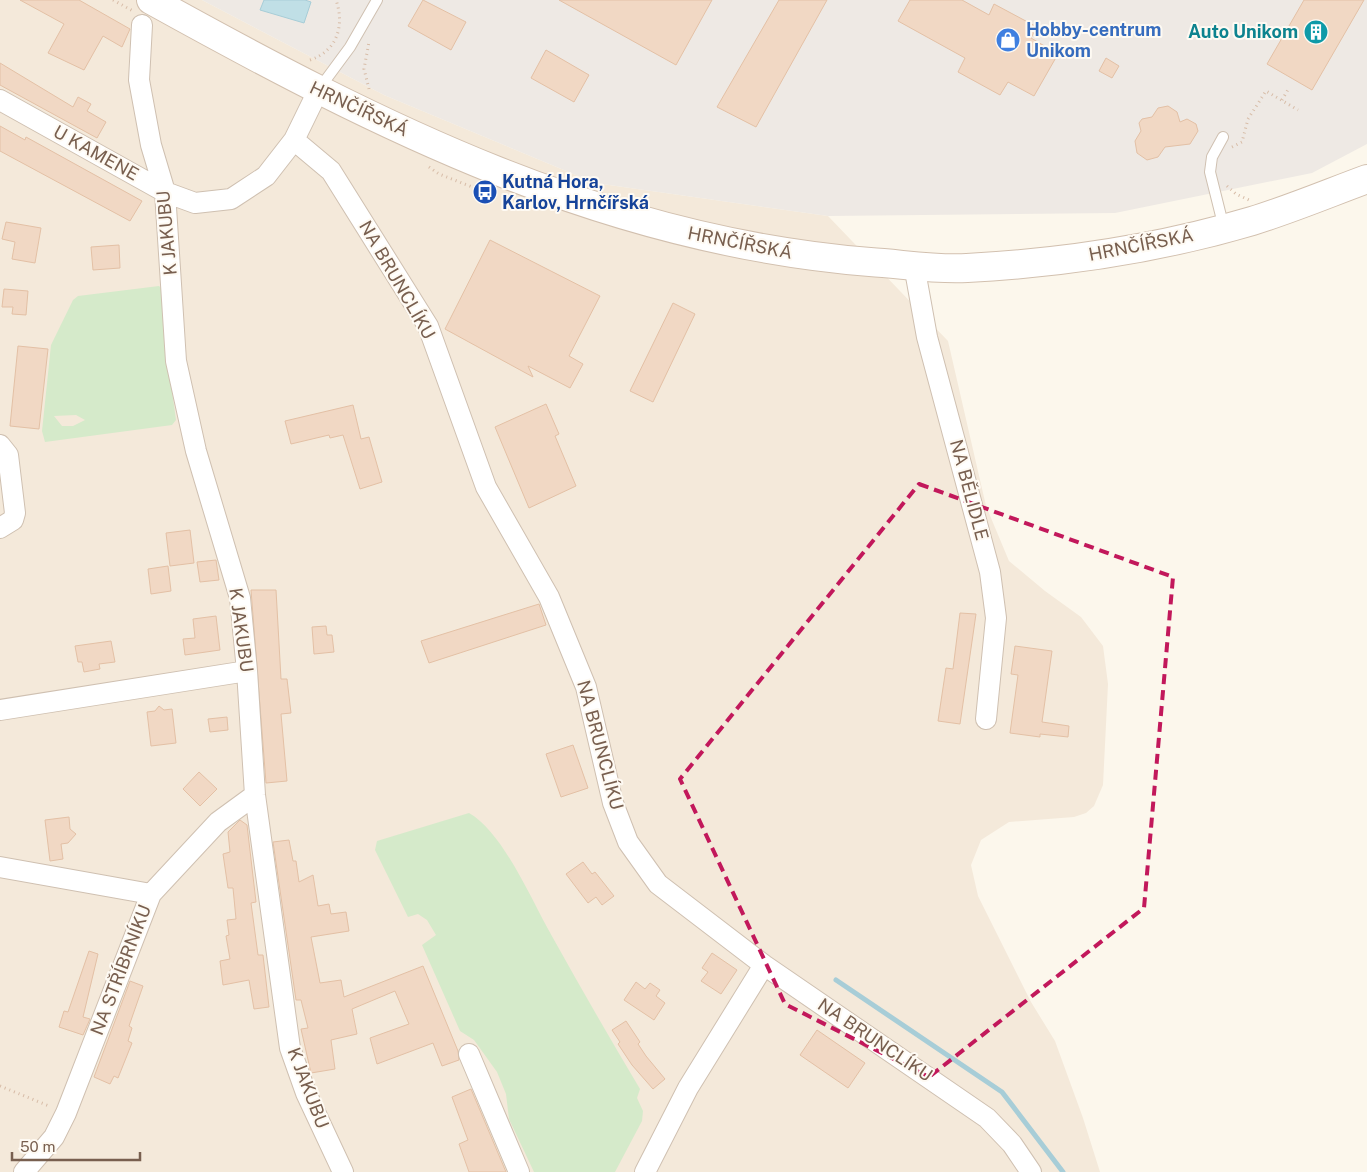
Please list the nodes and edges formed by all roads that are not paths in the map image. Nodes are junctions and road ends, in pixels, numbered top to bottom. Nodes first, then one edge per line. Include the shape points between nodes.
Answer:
1 (377, 0) edge
2 (146, 12) edge
3 (318, 91) junction
4 (0, 100) edge
5 (1223, 137) dead end
6 (294, 140) junction
7 (1367, 179) edge
8 (165, 192) junction
9 (1224, 228) junction
10 (914, 265) junction
11 (0, 444) edge
12 (0, 528) edge
13 (247, 671) junction
14 (0, 710) edge
15 (986, 719) dead end
16 (255, 795) junction
17 (0, 867) edge
18 (151, 894) junction
19 (764, 965) junction
20 (469, 1054) dead end
21 (24, 1172) edge
22 (343, 1172) edge
23 (519, 1172) edge
24 (645, 1172) edge
25 (1031, 1172) edge

1 - 3 lane via 350,47
2 - 3 main road, HRNČÍŘSKÁ
2 - 8 street, K JAKUBU via 139,80 151,145
3 - 6 street, U KAMENE
3 - 10 main road, HRNČÍŘSKÁ via 518,180 642,222 730,244 837,259
4 - 8 street, U KAMENE
5 - 9 lane via 1212,157 1210,172
6 - 8 street, U KAMENE via 266,176 231,199 195,203
6 - 19 street, NA BRUNCLÍKU via 331,170 428,326 486,487 549,597 586,687 613,803 628,842 658,884
7 - 9 main road, HRNČÍŘSKÁ
8 - 13 street, K JAKUBU via 176,361 196,451 240,598
9 - 10 main road, HRNČÍŘSKÁ via 1079,256 964,269
10 - 15 street, NA BĚLIDLE via 927,337 990,572 996,618
11 - 12 street via 8,455 15,513 6,526
13 - 14 street
13 - 16 street, K JAKUBU
16 - 18 street, NA STŘÍBRNÍKU via 218,822
16 - 22 street, K JAKUBU via 290,1048 306,1093
17 - 18 street
18 - 21 street, NA STŘÍBRNÍKU via 66,1113 54,1137
19 - 24 street via 688,1088
19 - 25 street, NA BRUNCLÍKU via 987,1118 1012,1144
20 - 23 street

